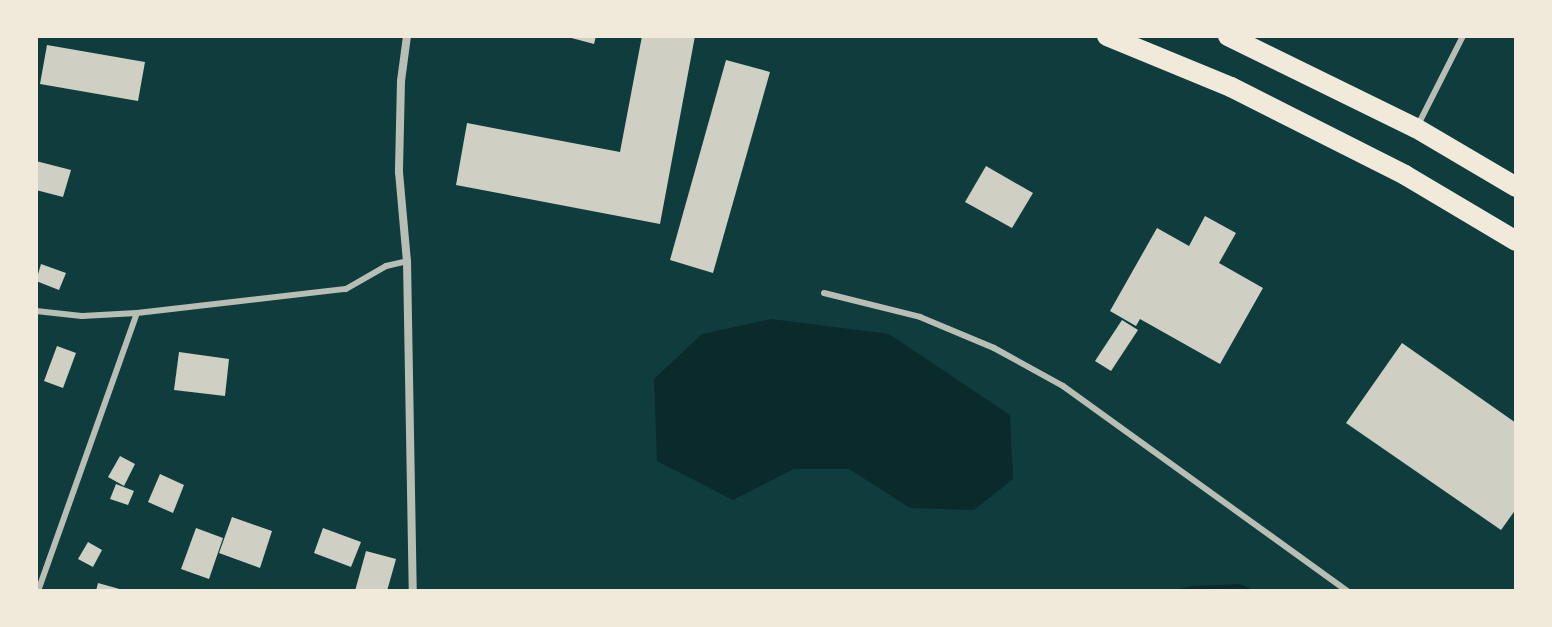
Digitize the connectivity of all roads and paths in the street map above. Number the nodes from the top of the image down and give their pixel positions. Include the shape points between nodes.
1 (407, 36) edge
2 (1107, 36) edge
3 (1228, 36) edge
4 (1463, 36) edge
5 (1416, 128) junction
6 (1516, 187) edge
7 (1516, 241) edge
8 (407, 261) junction
9 (824, 293) dead end
10 (36, 311) edge
11 (137, 313) junction
12 (40, 591) edge
13 (413, 591) edge
14 (1347, 591) edge

1 - 8 street via 399,172
2 - 7 main road via 1231,87 1405,175
3 - 5 main road
4 - 5 lane
5 - 6 main road
8 - 11 lane via 386,266 346,289
8 - 13 street
9 - 14 lane via 920,317 994,348 1063,386
10 - 11 lane via 82,316
11 - 12 lane

